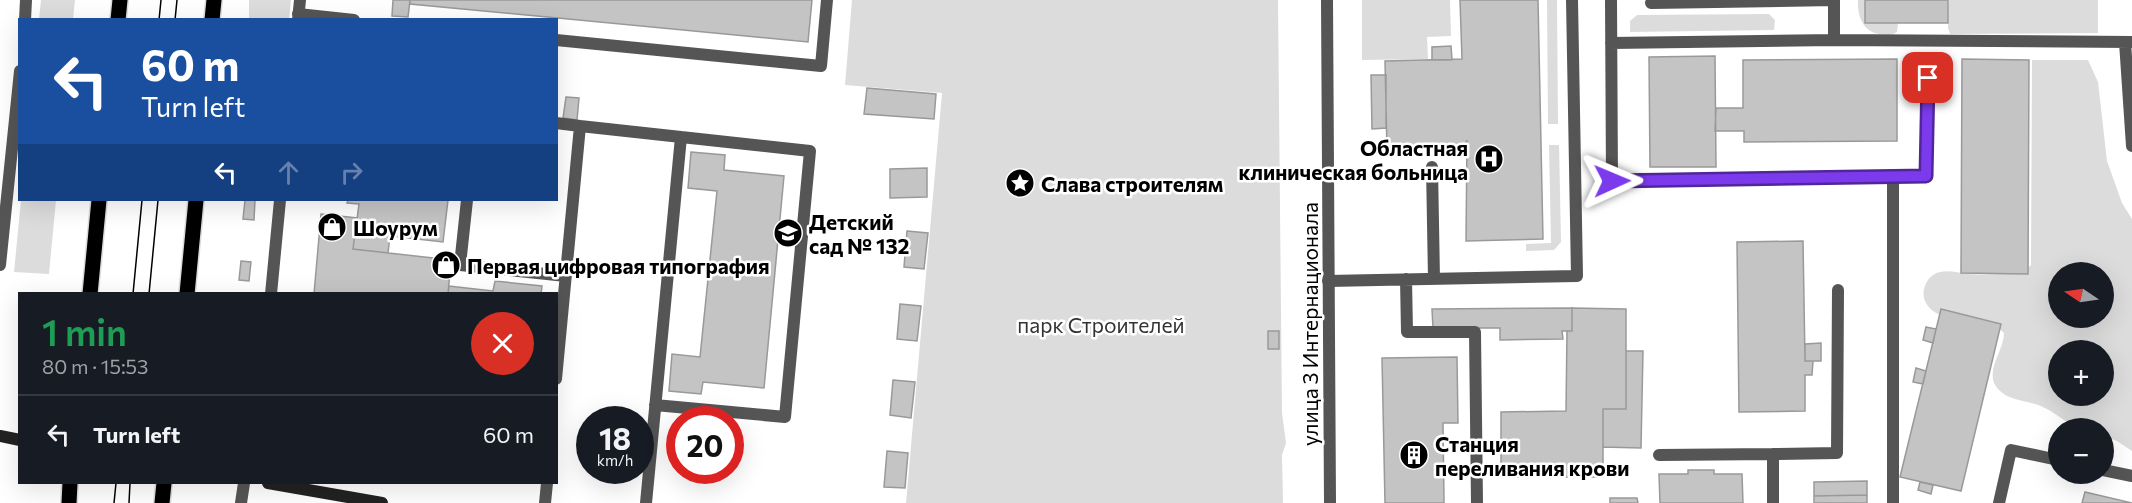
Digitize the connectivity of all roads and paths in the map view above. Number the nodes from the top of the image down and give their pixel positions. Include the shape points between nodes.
1 (26, 0) edge
2 (120, 0) edge
3 (214, 0) edge
4 (300, 0) edge
5 (827, 0) edge
6 (1327, 0) edge
7 (1572, 0) edge
8 (1611, 0) edge
9 (1833, 0) edge
10 (1650, 3) dead end
11 (298, 17) edge
12 (25, 18) edge
13 (118, 18) edge
14 (212, 18) edge
15 (317, 18) edge
16 (558, 40) edge
17 (1834, 40) junction
18 (2128, 42) edge
19 (1611, 43) junction
20 (1928, 78) dead end
21 (18, 90) edge
22 (558, 123) edge
23 (580, 126) junction
24 (0, 136) edge
25 (681, 137) junction
26 (13, 138) junction
27 (2132, 146) edge
28 (1432, 167) dead end
29 (1893, 176) junction
30 (99, 201) edge
31 (196, 201) edge
32 (280, 201) edge
33 (467, 201) edge
34 (0, 265) edge
35 (566, 276) junction
36 (1406, 279) junction
37 (1434, 279) junction
38 (1328, 281) junction
39 (1838, 290) dead end
40 (90, 292) edge
41 (187, 292) edge
42 (271, 292) edge
43 (558, 358) edge
44 (655, 405) junction
45 (0, 436) edge
46 (18, 440) edge
47 (1773, 454) junction
48 (1659, 455) dead end
49 (2048, 458) edge
50 (2114, 472) edge
51 (2132, 476) edge
52 (70, 484) edge
53 (164, 484) edge
54 (244, 484) edge
55 (274, 484) edge
56 (547, 484) edge
57 (69, 503) edge
58 (162, 503) edge
59 (241, 503) edge
60 (382, 503) edge
61 (545, 503) edge
62 (646, 503) edge
63 (1330, 503) edge
64 (1478, 503) edge
65 (1773, 503) edge
66 (1893, 503) edge
67 (1999, 503) edge

1 - 12 street
2 - 13 main road
3 - 14 main road
4 - 11 street
5 - 16 street via 821,66
6 - 38 street, улица 3 Интернационала
7 - 37 street via 1577,276
8 - 19 street
9 - 10 street
9 - 17 street
11 - 15 street
17 - 18 street
17 - 19 street
18 - 27 street
19 - 29 street via 1612,181
20 - 29 street via 1926,176
21 - 26 street
22 - 23 street
23 - 25 street
23 - 35 street
24 - 26 street
25 - 44 street
25 - 44 street via 810,151 785,417
26 - 34 street
28 - 37 street
29 - 66 street
30 - 40 main road
31 - 41 main road
32 - 42 street
33 - 35 street via 460,265
35 - 43 street
36 - 37 street
36 - 38 street
36 - 64 street via 1407,332 1475,332
38 - 63 street, улица 3 Интернационала
39 - 47 street via 1837,453
44 - 62 street
45 - 46 main road
47 - 48 street
47 - 65 street
49 - 67 street via 2011,450
50 - 51 street
52 - 57 main road
53 - 58 main road
54 - 59 street
55 - 60 main road
56 - 61 street

